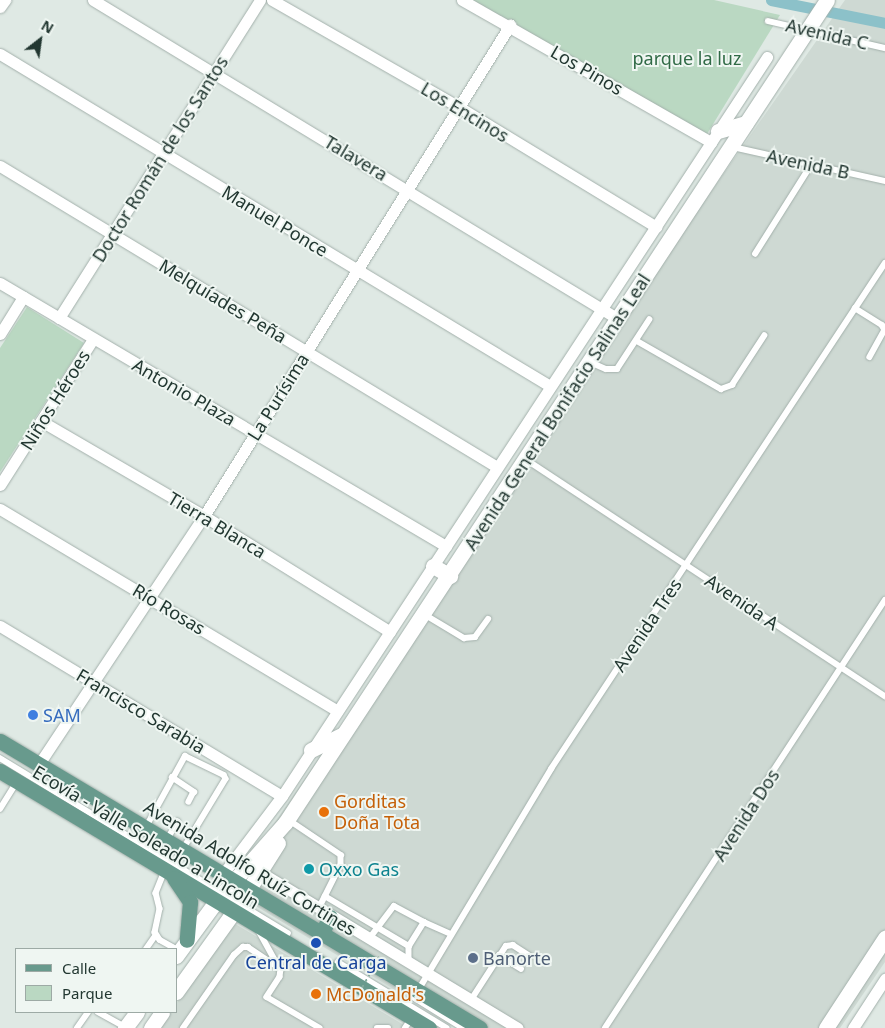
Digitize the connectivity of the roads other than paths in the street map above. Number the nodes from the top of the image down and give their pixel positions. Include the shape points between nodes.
1 (5, 0) edge
2 (93, 0) edge
3 (260, 0) edge
4 (272, 0) edge
5 (462, 0) edge
6 (827, 0) edge
7 (0, 7) edge
8 (768, 21) dead end
9 (510, 25) junction
10 (810, 28) junction
11 (885, 48) edge
12 (0, 54) edge
13 (767, 57) dead end
14 (213, 73) junction
15 (459, 107) junction
16 (746, 123) junction
17 (715, 137) junction
18 (731, 147) junction
19 (162, 154) junction
20 (811, 165) junction
21 (0, 166) edge
22 (885, 181) edge
23 (407, 189) junction
24 (656, 227) junction
25 (113, 235) junction
26 (755, 254) dead end
27 (885, 263) edge
28 (358, 270) junction
29 (0, 283) edge
30 (24, 297) junction
31 (602, 308) junction
32 (855, 308) junction
33 (59, 318) junction
34 (618, 319) junction
35 (649, 320) dead end
36 (0, 334) edge
37 (764, 336) dead end
38 (93, 339) junction
39 (637, 341) junction
40 (306, 352) junction
41 (870, 358) dead end
42 (590, 362) junction
43 (550, 386) junction
44 (42, 421) junction
45 (256, 434) junction
46 (525, 459) junction
47 (497, 467) junction
48 (0, 485) edge
49 (0, 509) edge
50 (204, 516) junction
51 (446, 546) junction
52 (687, 565) junction
53 (433, 566) junction
54 (450, 576) junction
55 (151, 598) junction
56 (885, 600) edge
57 (424, 614) junction
58 (488, 619) dead end
59 (0, 626) edge
60 (390, 632) junction
61 (841, 667) junction
62 (95, 683) junction
63 (885, 696) edge
64 (337, 711) junction
65 (343, 734) junction
66 (0, 741) edge
67 (0, 750) edge
68 (311, 750) junction
69 (0, 758) edge
70 (39, 764) junction
71 (0, 771) edge
72 (172, 778) junction
73 (17, 781) junction
74 (282, 796) junction
75 (189, 802) dead end
76 (0, 809) edge
77 (286, 821) junction
78 (177, 822) dead end
79 (145, 828) junction
80 (167, 840) junction
81 (183, 850) junction
82 (255, 869) junction
83 (169, 873) junction
84 (223, 874) junction
85 (235, 896) junction
86 (325, 896) junction
87 (325, 913) junction
88 (252, 920) junction
89 (424, 922) junction
90 (293, 923) dead end
91 (377, 927) junction
92 (322, 932) junction
93 (288, 933) dead end
94 (451, 934) junction
95 (156, 936) junction
96 (885, 938) edge
97 (369, 939) junction
98 (409, 946) junction
99 (147, 948) edge
100 (181, 949) edge
101 (343, 953) dead end
102 (499, 955) junction
103 (530, 956) dead end
104 (338, 962) dead end
105 (409, 963) junction
106 (277, 964) junction
107 (520, 969) dead end
108 (428, 974) junction
109 (885, 980) edge
110 (178, 989) edge
111 (418, 991) junction
112 (471, 1000) junction
113 (87, 1013) edge
114 (102, 1013) edge
115 (161, 1013) edge
116 (129, 1019) edge
117 (408, 1023) edge
118 (77, 1028) edge
119 (151, 1028) edge
120 (183, 1028) edge
121 (320, 1028) edge
122 (377, 1028) edge
123 (388, 1028) edge
124 (429, 1028) edge
125 (447, 1028) edge
126 (463, 1028) edge
127 (480, 1028) edge
128 (518, 1028) edge
129 (605, 1028) edge
130 (826, 1028) edge
131 (853, 1028) edge

1 - 7 street
2 - 14 street, Talavera
3 - 14 street, Doctor Román de los Santos
4 - 15 street, Los Encinos
5 - 9 street, Los Pinos
6 - 10 street, Avenida General Bonifacio Salinas Leal
8 - 10 lane, Avenida C
9 - 15 street, La Purísima
9 - 17 street, Los Pinos
10 - 11 lane, Avenida C
10 - 16 street, Avenida General Bonifacio Salinas Leal
12 - 19 street, Manuel Ponce
13 - 17 street
14 - 19 street, Doctor Román de los Santos
14 - 23 street, Talavera
15 - 23 street, La Purísima
15 - 24 street, Los Encinos
16 - 17 street
16 - 18 street, Avenida General Bonifacio Salinas Leal
17 - 24 street
18 - 20 lane, Avenida B
18 - 34 street, Avenida General Bonifacio Salinas Leal
19 - 25 street, Doctor Román de los Santos
19 - 28 street, Manuel Ponce
20 - 22 lane, Avenida B
20 - 26 lane
21 - 25 street, Melquíades Peña
23 - 28 street, La Purísima
23 - 31 street, Talavera
24 - 31 street
25 - 33 street, Doctor Román de los Santos
25 - 40 street, Melquíades Peña
27 - 32 lane, Avenida Tres
28 - 40 street, La Purísima
28 - 43 street, Manuel Ponce
29 - 30 street, Antonio Plaza
30 - 33 street, Antonio Plaza
30 - 36 street
31 - 34 street, Talavera
31 - 43 street
32 - 41 lane via 885,330
32 - 52 lane, Avenida Tres
33 - 38 street, Antonio Plaza
34 - 42 street, Avenida General Bonifacio Salinas Leal
35 - 39 lane
37 - 39 lane via 732,385 721,389
38 - 44 street, Niños Héroes
38 - 45 street, Antonio Plaza
39 - 42 lane via 617,369 606,369
40 - 45 street, La Purísima
40 - 47 street, Melquíades Peña
42 - 46 street, Avenida General Bonifacio Salinas Leal
43 - 47 street
44 - 48 street, Niños Héroes
44 - 50 street, Tierra Blanca
45 - 50 street, La Purísima
45 - 51 street, Antonio Plaza
46 - 52 lane, Avenida A
46 - 54 street, Avenida General Bonifacio Salinas Leal
47 - 51 street
49 - 55 street, Río Rosas
50 - 55 street, La Purísima
50 - 60 street, Tierra Blanca
51 - 53 street
52 - 61 lane, Avenida A
52 - 94 lane, Avenida Tres via 552,769
53 - 54 street
53 - 60 street
54 - 57 street, Avenida General Bonifacio Salinas Leal
55 - 62 street, La Purísima
55 - 64 street, Río Rosas
56 - 61 lane, Avenida Dos
57 - 58 lane via 464,638 475,637
57 - 65 street, Avenida General Bonifacio Salinas Leal
59 - 62 street, Francisco Sarabia
60 - 64 street
61 - 63 lane, Avenida A
61 - 129 lane, Avenida Dos
62 - 70 street, La Purísima
62 - 74 street, Francisco Sarabia
64 - 68 street
65 - 68 street
65 - 77 street, Avenida General Bonifacio Salinas Leal
66 - 70 main road, Avenida Adolfo Ruíz Cortines
67 - 85 lane, Ecovía - Valle Soleado a Lincoln
68 - 74 street
69 - 85 lane
70 - 79 main road, Avenida Adolfo Ruíz Cortines
71 - 73 main road, Avenida Adolfo Ruíz Cortines
72 - 75 lane via 194,792
72 - 79 lane
72 - 81 lane via 188,755 226,777
73 - 76 lane
73 - 83 main road, Avenida Adolfo Ruíz Cortines
74 - 84 street
77 - 82 street, Avenida General Bonifacio Salinas Leal via 279,827
77 - 86 lane via 342,855 341,865
78 - 80 lane
79 - 80 main road, Avenida Adolfo Ruíz Cortines
80 - 81 main road, Avenida Adolfo Ruíz Cortines
81 - 84 main road, Avenida Adolfo Ruíz Cortines
82 - 85 street, Avenida General Bonifacio Salinas Leal
82 - 87 street
83 - 85 main road, Avenida Adolfo Ruíz Cortines
83 - 95 lane via 156,893 160,909
83 - 100 main road via 190,902
84 - 85 main road, Avenida Adolfo Ruíz Cortines
85 - 88 main road, Avenida Adolfo Ruíz Cortines
85 - 90 lane, Ecovía - Valle Soleado a Lincoln
85 - 92 main road, Avenida Adolfo Ruíz Cortines
85 - 93 lane
85 - 100 street, Avenida General Bonifacio Salinas Leal
85 - 110 street, Avenida General Bonifacio Salinas Leal
86 - 87 lane
86 - 91 lane
87 - 92 main road
87 - 97 street
88 - 106 lane via 272,950
88 - 117 main road, Avenida Adolfo Ruíz Cortines
89 - 91 lane via 394,906
89 - 94 lane
89 - 98 lane
91 - 97 lane
91 - 98 lane
92 - 111 main road, Avenida Adolfo Ruíz Cortines
94 - 108 lane, Avenida Tres
95 - 99 lane
95 - 100 lane
96 - 130 street
97 - 105 street
98 - 105 lane
101 - 126 lane
102 - 103 lane via 509,944
102 - 107 lane
102 - 112 lane
104 - 125 lane
105 - 108 street
106 - 120 lane via 248,947 239,949
106 - 121 lane via 282,972 267,997
108 - 111 lane, Avenida Tres
108 - 112 street
109 - 131 street
111 - 127 main road, Avenida Adolfo Ruíz Cortines
112 - 128 street
113 - 118 lane
114 - 116 lane
115 - 119 street
117 - 124 main road, Avenida Adolfo Ruíz Cortines
122 - 123 lane

